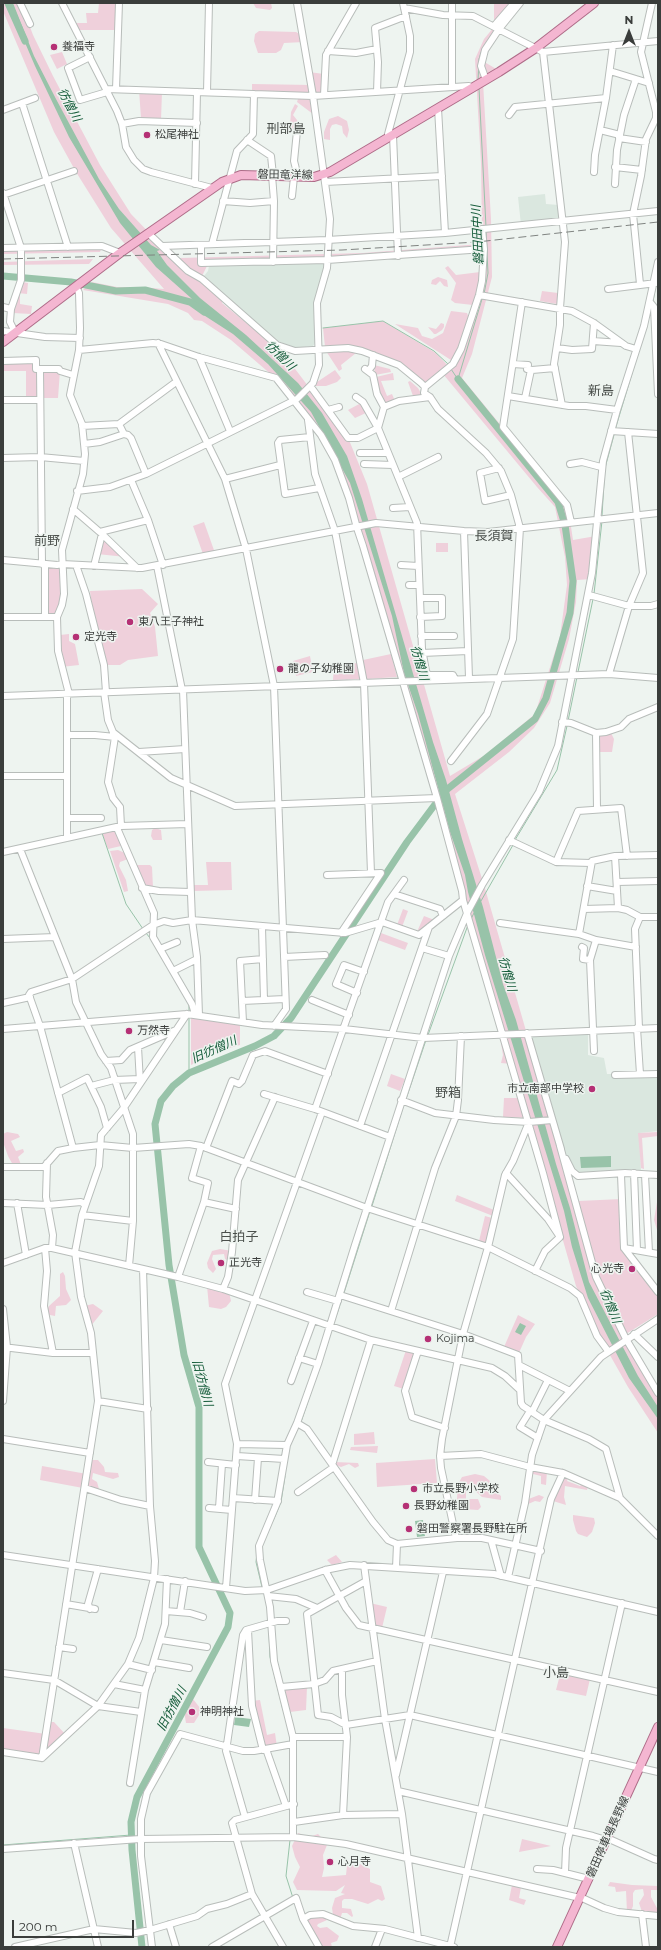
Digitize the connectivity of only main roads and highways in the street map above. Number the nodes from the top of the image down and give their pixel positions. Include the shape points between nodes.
1 (594, 3) edge
2 (3, 342) edge
3 (657, 1730) edge
4 (557, 1947) edge

1 - 2 main road, 磐田竜洋線 via 540,50 438,108 324,178 242,175 212,188 120,253
3 - 4 main road, 磐田停車場長野線

